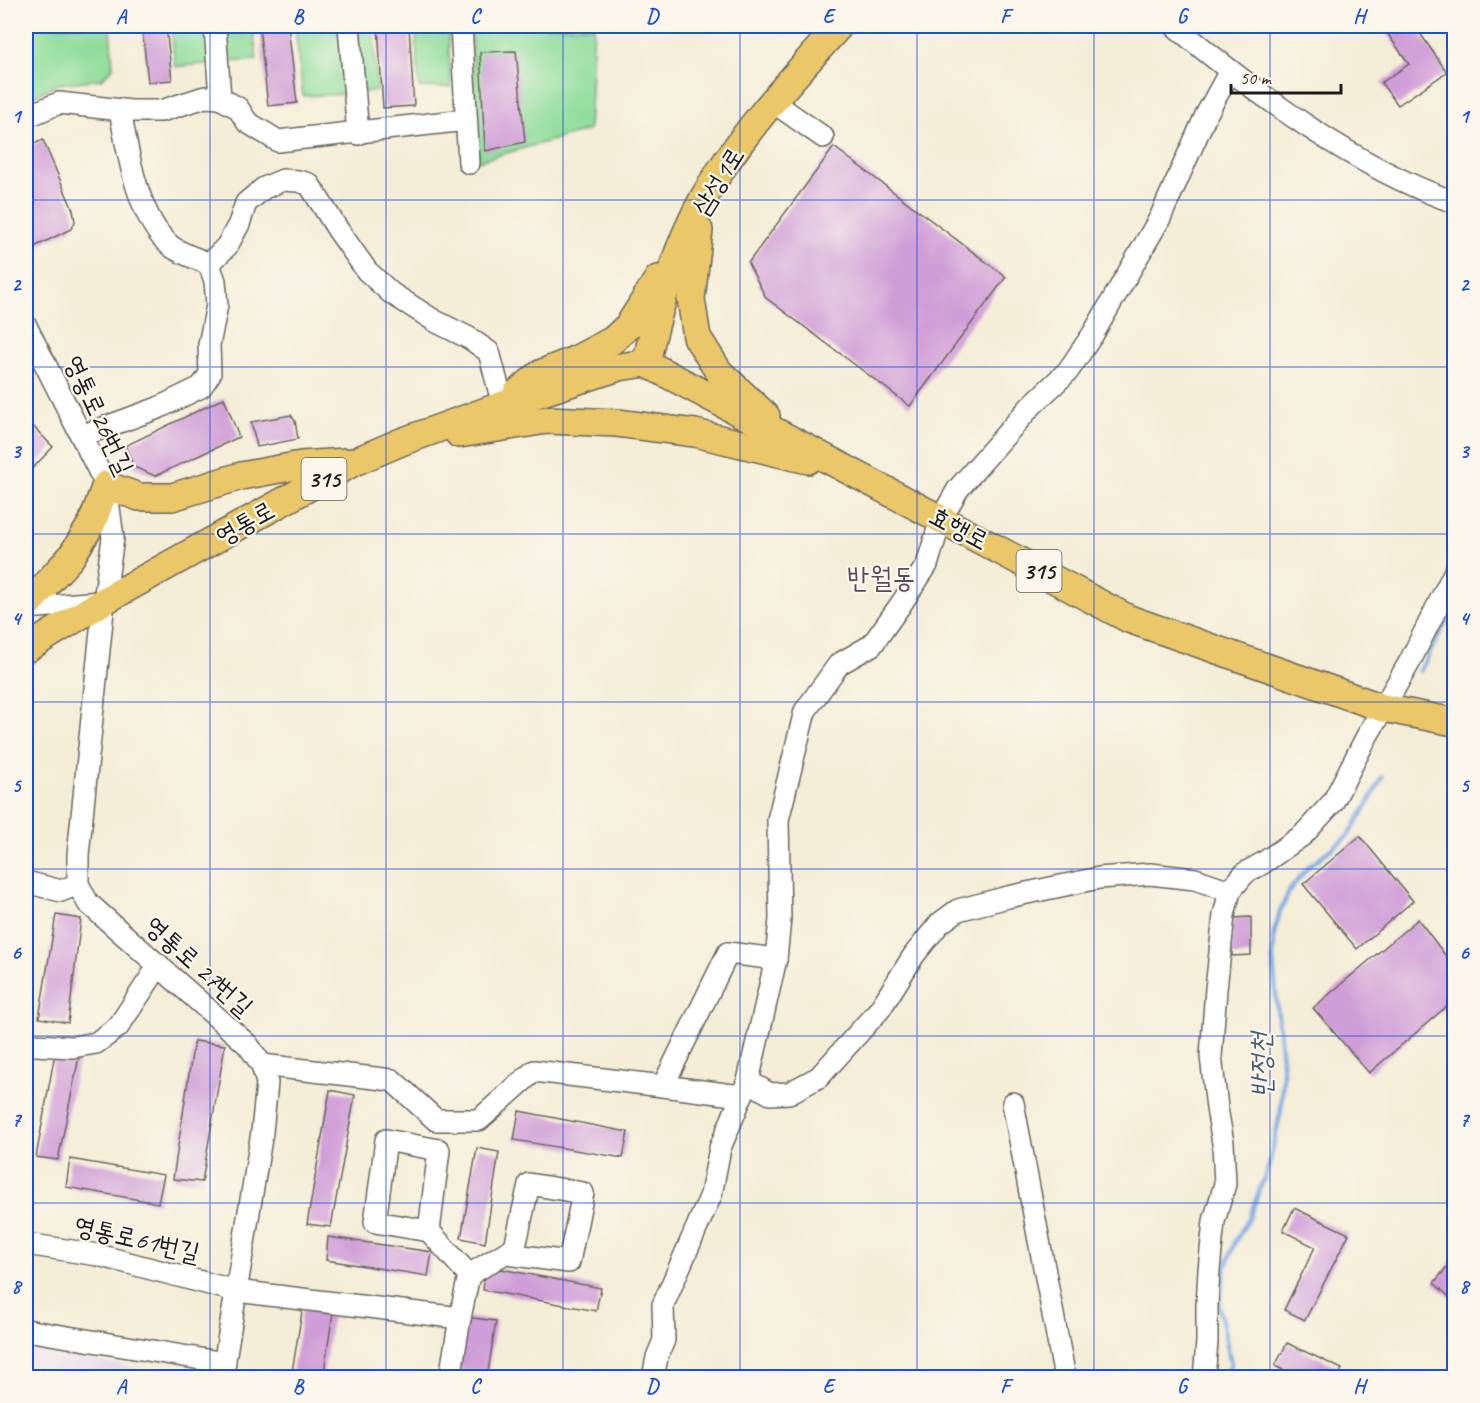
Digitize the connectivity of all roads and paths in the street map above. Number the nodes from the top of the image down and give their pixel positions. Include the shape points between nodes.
1 (215, 26) edge
2 (349, 26) edge
3 (461, 26) edge
4 (839, 26) edge
5 (1175, 26) edge
6 (1230, 71) junction
7 (220, 98) junction
8 (773, 102) junction
9 (120, 110) junction
10 (26, 117) edge
11 (465, 120) junction
12 (358, 134) junction
13 (823, 137) dead end
14 (469, 163) dead end
15 (703, 199) junction
16 (1455, 202) edge
17 (676, 258) junction
18 (209, 264) junction
19 (26, 326) edge
20 (646, 363) junction
21 (503, 405) junction
22 (81, 436) junction
23 (790, 439) junction
24 (401, 442) junction
25 (354, 462) junction
26 (848, 469) junction
27 (106, 485) junction
28 (941, 519) junction
29 (1455, 573) edge
30 (104, 601) junction
31 (26, 607) edge
32 (26, 649) edge
33 (1383, 708) junction
34 (1455, 722) edge
35 (26, 882) edge
36 (69, 888) junction
37 (1230, 891) junction
38 (776, 959) junction
39 (159, 965) junction
40 (26, 1043) edge
41 (262, 1065) junction
42 (663, 1086) junction
43 (745, 1089) junction
44 (1013, 1103) dead end
45 (429, 1231) junction
46 (26, 1244) edge
47 (515, 1247) dead end
48 (469, 1275) junction
49 (236, 1291) junction
50 (460, 1318) junction
51 (26, 1330) edge
52 (224, 1370) edge
53 (450, 1377) edge
54 (653, 1377) edge
55 (1065, 1377) edge
56 (1204, 1377) edge

1 - 7 street
2 - 12 street
3 - 11 street
4 - 8 main road, 삼성1로
5 - 6 street
6 - 16 street via 1331,141
6 - 28 street via 1160,218 1093,334 1068,371 1031,406 958,489
7 - 9 street via 205,97 161,111
7 - 12 street via 238,108 247,122 278,141
8 - 13 street
8 - 15 main road, 삼성1로
9 - 10 street via 59,103
9 - 18 street via 129,162 156,231 172,247
11 - 12 street
11 - 14 street
15 - 17 main road, 삼성1로
15 - 23 main road via 691,299 697,337 719,372
17 - 20 main road, 삼성1로
17 - 21 main road via 629,325 613,340 540,375
18 - 21 street via 227,246 246,203 264,188 283,180 309,184 367,271 391,293 489,352
18 - 22 street via 217,305 209,345 210,374 201,387 158,408
19 - 22 street, 영통로26번길
20 - 21 main road, 영통로 / 315 via 619,367
20 - 23 main road, 효행로 / 315
21 - 24 main road, 영통로 / 315
22 - 27 street, 영통로26번길
23 - 26 main road, 효행로 / 315
24 - 25 main road, 영통로 / 315
24 - 26 main road, 315 via 547,420 617,423 695,433
25 - 27 main road via 302,465 241,476 172,496 138,498
25 - 30 main road, 영통로 / 315
26 - 28 main road, 효행로 / 315
27 - 30 street, 영통로26번길 via 113,538
27 - 31 main road via 92,523 71,557
28 - 33 main road, 효행로 / 315 via 1129,619
28 - 38 street via 927,565 872,645 839,664 805,711 778,820 780,919
29 - 33 street
30 - 31 street
30 - 32 main road, 영통로 / 315
30 - 36 street, 영통로 27번길 via 78,855
33 - 34 main road, 효행로 / 315
33 - 37 street via 1337,794 1319,819 1293,843 1245,873
35 - 36 street
36 - 39 street, 영통로 27번길
37 - 43 street via 1195,879 1150,874 1099,878 958,910 939,924 880,1008 819,1077 789,1093
37 - 56 street via 1224,915 1211,1056 1225,1184 1214,1221
38 - 42 street via 728,953
38 - 43 street
39 - 40 street via 118,1027 96,1043 74,1047
39 - 41 street, 영통로 27번길 via 248,1045
41 - 42 street via 392,1080 436,1120 479,1120 534,1071
41 - 49 street, 영통로 27번길 via 267,1083 262,1132
42 - 43 street
43 - 54 street via 720,1148 711,1195 663,1305 664,1340
44 - 55 street
45 - 45 street via 375,1222 386,1140 439,1150
45 - 48 street
46 - 49 street, 영통로61번길 via 98,1255
47 - 48 street
48 - 50 street
49 - 50 street, 영통로61번길
49 - 52 street, 영통로 27번길
50 - 53 street
51 - 52 street

